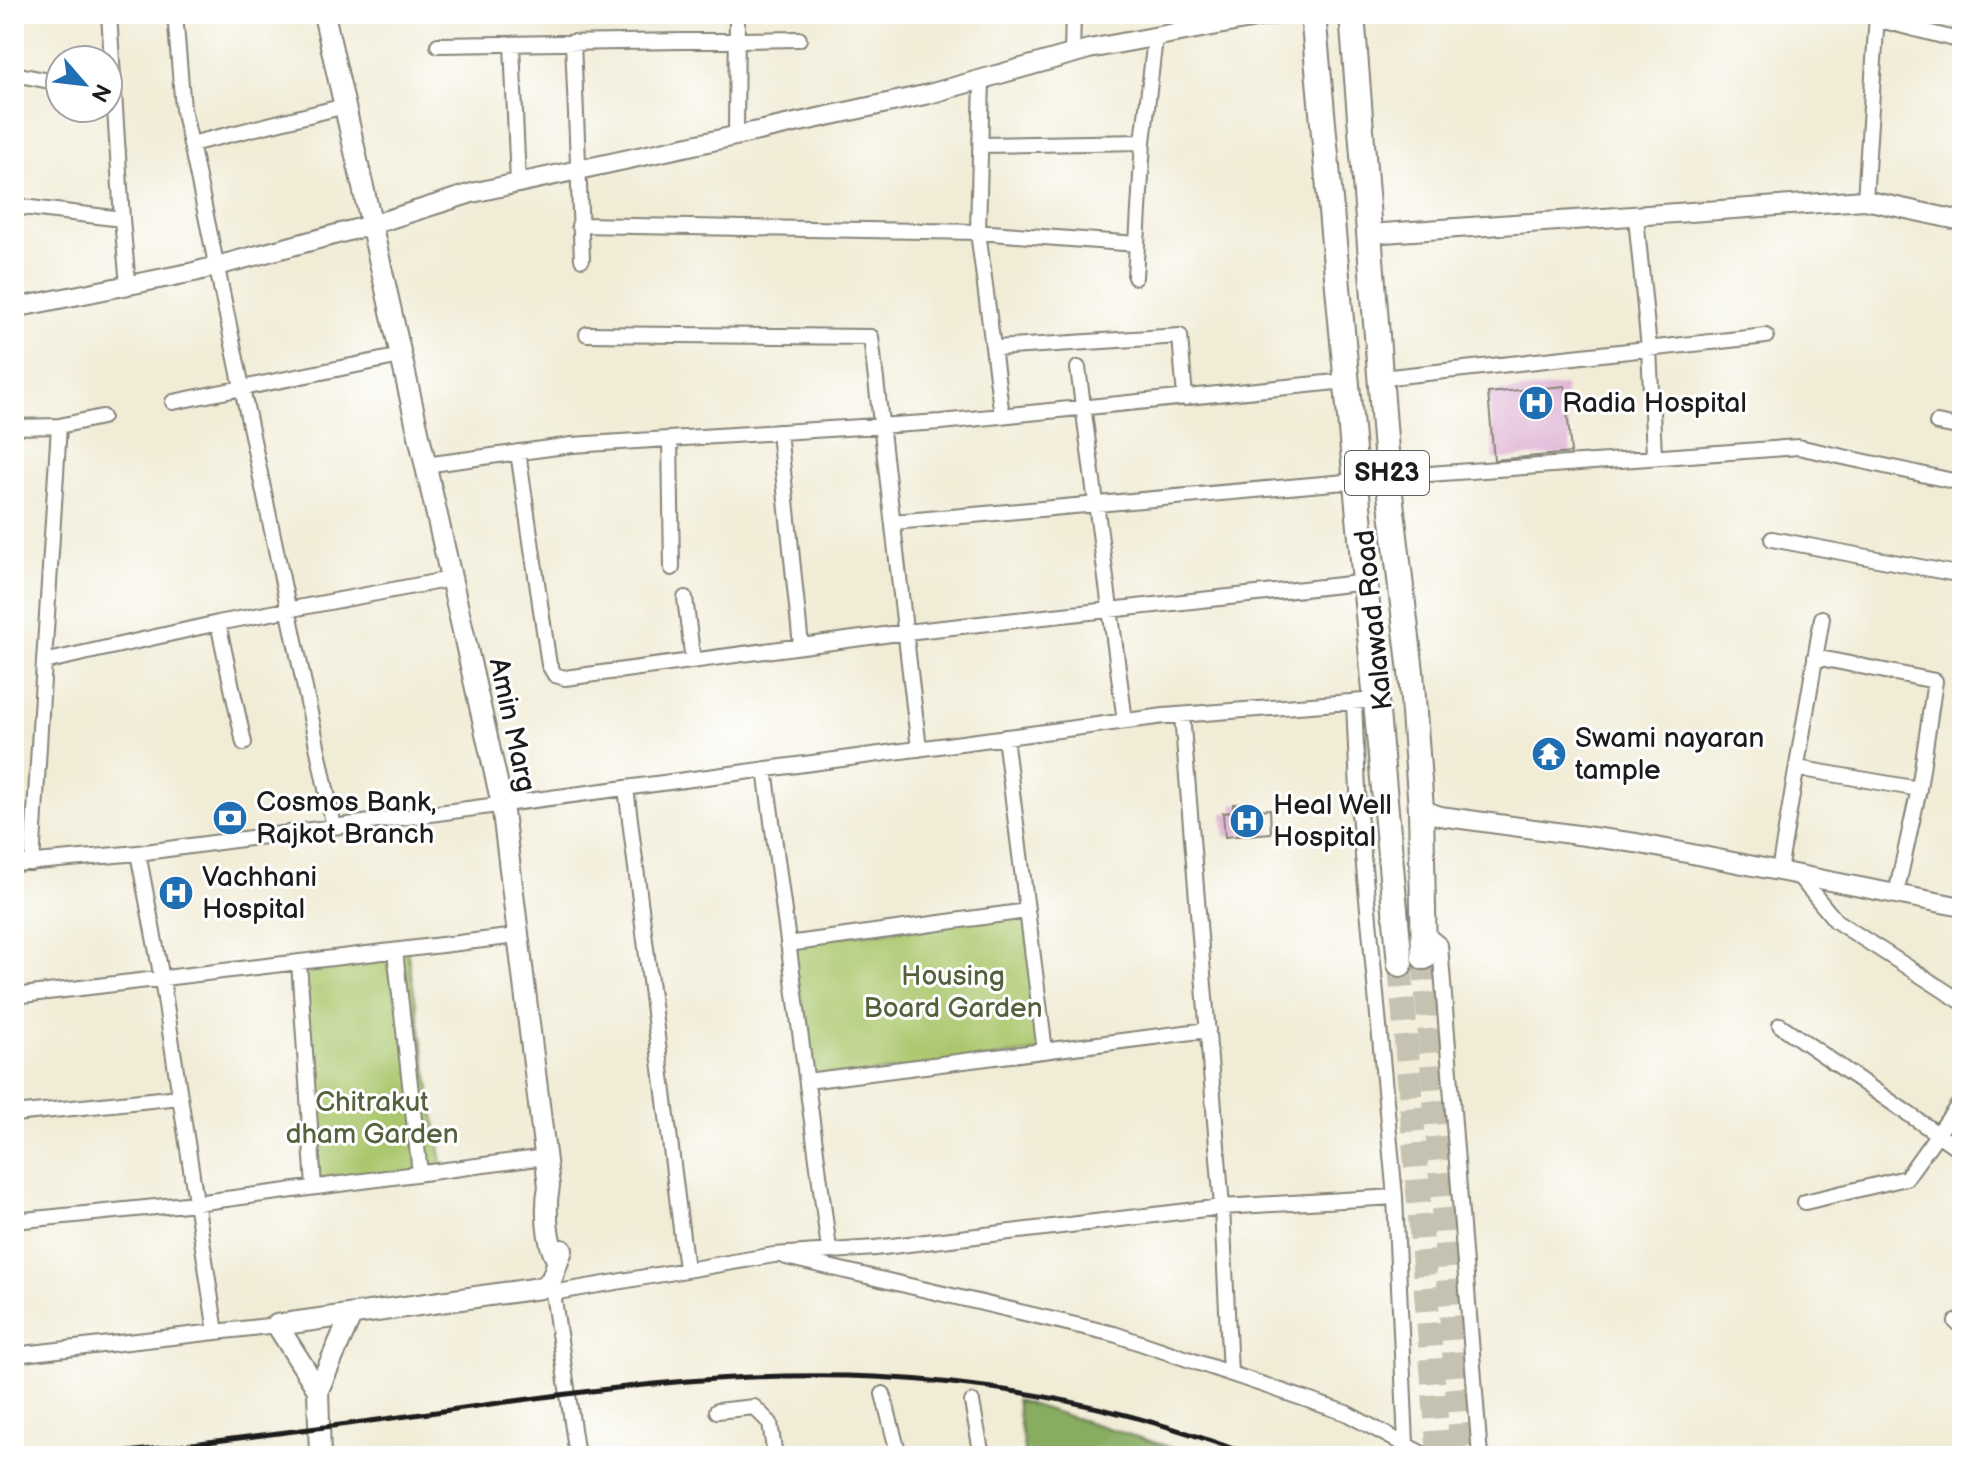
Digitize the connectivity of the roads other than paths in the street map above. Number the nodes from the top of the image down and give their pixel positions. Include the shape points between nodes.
1 (109, 14) edge
2 (175, 14) edge
3 (324, 14) edge
4 (737, 14) edge
5 (1073, 14) edge
6 (1277, 14) edge
7 (1313, 14) edge
8 (1352, 14) edge
9 (1877, 16) edge
10 (1184, 24) edge
11 (737, 37) junction
12 (1155, 38) junction
13 (799, 39) dead end
14 (1962, 41) edge
15 (573, 42) junction
16 (110, 44) edge
17 (512, 44) junction
18 (438, 45) dead end
19 (1072, 54) junction
20 (14, 74) edge
21 (982, 79) junction
22 (44, 80) edge
23 (345, 106) junction
24 (115, 124) edge
25 (736, 136) junction
26 (1143, 142) junction
27 (191, 144) junction
28 (981, 145) junction
29 (578, 170) junction
30 (518, 183) junction
31 (1865, 200) junction
32 (14, 206) edge
33 (1636, 218) junction
34 (122, 219) junction
35 (1962, 221) edge
36 (371, 225) junction
37 (579, 225) junction
38 (978, 232) junction
39 (1369, 234) junction
40 (1137, 244) junction
41 (582, 259) dead end
42 (215, 266) junction
43 (1135, 277) dead end
44 (128, 285) junction
45 (14, 308) edge
46 (587, 334) dead end
47 (1766, 336) dead end
48 (996, 348) junction
49 (1649, 348) junction
50 (401, 356) junction
51 (1078, 368) dead end
52 (1381, 378) junction
53 (1346, 381) junction
54 (240, 388) junction
55 (1185, 398) junction
56 (173, 402) dead end
57 (1082, 408) junction
58 (1002, 416) junction
59 (102, 417) dead end
60 (1937, 423) dead end
61 (882, 425) junction
62 (59, 426) junction
63 (14, 427) edge
64 (1962, 428) edge
65 (779, 432) junction
66 (670, 439) junction
67 (518, 452) junction
68 (1654, 455) junction
69 (425, 465) junction
70 (1388, 477) junction
71 (1356, 481) junction
72 (1962, 483) edge
73 (1095, 503) junction
74 (894, 522) junction
75 (1772, 539) dead end
76 (672, 568) dead end
77 (1962, 575) edge
78 (451, 579) junction
79 (1368, 582) junction
80 (685, 598) dead end
81 (288, 610) junction
82 (1112, 610) junction
83 (1822, 618) dead end
84 (218, 623) junction
85 (906, 632) junction
86 (801, 646) junction
87 (1815, 657) junction
88 (693, 661) junction
89 (44, 662) junction
90 (1366, 701) junction
91 (1182, 715) junction
92 (1125, 721) junction
93 (1005, 737) junction
94 (244, 743) dead end
95 (919, 749) junction
96 (1797, 768) junction
97 (765, 769) junction
98 (626, 788) junction
99 (1919, 789) junction
100 (502, 804) junction
101 (1421, 809) junction
102 (334, 827) junction
103 (138, 853) junction
104 (32, 863) junction
105 (14, 864) edge
106 (1788, 873) junction
107 (1896, 894) junction
108 (1962, 907) edge
109 (1027, 911) junction
110 (1424, 932) junction
111 (517, 936) junction
112 (788, 944) junction
113 (395, 951) junction
114 (1424, 957) tunnel mouth
115 (299, 962) junction
116 (1400, 964) tunnel mouth
117 (162, 979) junction
118 (14, 996) edge
119 (1962, 1002) edge
120 (1780, 1025) dead end
121 (1208, 1030) junction
122 (1045, 1051) junction
123 (807, 1081) junction
124 (180, 1097) junction
125 (1962, 1100) edge
126 (14, 1114) edge
127 (1937, 1135) junction
128 (1962, 1151) edge
129 (545, 1157) junction
130 (420, 1173) junction
131 (314, 1187) junction
132 (1395, 1197) junction
133 (1805, 1202) dead end
134 (196, 1203) junction
135 (1222, 1207) junction
136 (14, 1221) edge
137 (829, 1249) junction
138 (774, 1255) junction
139 (686, 1269) junction
140 (552, 1287) junction
141 (351, 1316) junction
142 (277, 1325) junction
143 (216, 1332) junction
144 (14, 1355) edge
145 (1230, 1373) junction
146 (318, 1390) junction
147 (883, 1394) dead end
148 (972, 1402) dead end
149 (717, 1411) dead end
150 (1406, 1444) junction
151 (320, 1456) edge
152 (577, 1456) edge
153 (775, 1456) edge
154 (899, 1456) edge
155 (982, 1456) edge
156 (1426, 1456) edge
157 (1480, 1456) edge

1 - 16 street
2 - 27 street
3 - 23 main road, Amin Marg
4 - 11 street
5 - 19 street
6 - 10 street
7 - 53 main road, Kalawad Road / SH23
8 - 39 main road, Kalawad Road / SH23
9 - 14 street
9 - 31 street
10 - 12 street
11 - 13 street
11 - 15 street
11 - 25 street
12 - 19 street
12 - 26 street
15 - 17 street
15 - 29 street
17 - 18 street
17 - 30 street
19 - 21 street
20 - 22 street
21 - 25 street
21 - 28 street
23 - 27 street
23 - 36 main road, Amin Marg
24 - 34 street
25 - 29 street
26 - 28 street
26 - 40 street
27 - 42 street
28 - 38 street
29 - 30 street
29 - 37 street
30 - 36 street
31 - 33 street
31 - 35 street
32 - 34 street
33 - 39 street
33 - 49 street
34 - 44 street
36 - 42 street
36 - 50 main road, Amin Marg
37 - 38 street
37 - 41 street
38 - 40 street
38 - 48 street
39 - 52 main road, Kalawad Road / SH23
40 - 43 street
42 - 44 street
42 - 54 street
44 - 45 street
46 - 61 street via 871,337
47 - 49 street
48 - 55 street via 1180,336
48 - 58 street
49 - 52 street
49 - 68 street
50 - 54 street
50 - 69 main road, Amin Marg
51 - 57 street
52 - 70 main road, Kalawad Road / SH23
53 - 55 street
53 - 71 main road, Kalawad Road / SH23
54 - 56 street
54 - 81 street
55 - 57 street
57 - 58 street
57 - 73 street
58 - 61 street
59 - 62 street
60 - 64 street
61 - 65 street
61 - 74 street
62 - 63 street
62 - 89 street
65 - 66 street
65 - 86 street
66 - 67 street
66 - 76 street
67 - 69 street
67 - 88 street via 549,665 555,675
68 - 70 street
68 - 72 street via 1798,447
69 - 78 main road, Amin Marg
70 - 101 main road, Kalawad Road / SH23
71 - 73 street
71 - 79 main road, Kalawad Road / SH23
73 - 74 street
73 - 82 street
74 - 85 street
75 - 77 street
78 - 81 street
78 - 100 main road, Amin Marg
79 - 82 street
79 - 90 main road, Kalawad Road / SH23
80 - 88 street
81 - 84 street
81 - 102 street
82 - 85 street
82 - 92 street
83 - 87 street
84 - 89 street
84 - 94 street
85 - 86 street
85 - 95 street
86 - 88 street
87 - 96 street
87 - 99 street via 1935,681
89 - 104 street
90 - 91 street
90 - 116 main road, SH23
90 - 132 street via 1359,813
91 - 92 street
91 - 121 street
92 - 93 street
93 - 95 street
93 - 109 street
95 - 97 street
96 - 99 street
96 - 106 street
97 - 98 street
97 - 112 street
98 - 100 street
98 - 139 street
99 - 107 street
100 - 102 street
100 - 111 main road, Amin Marg
101 - 106 street
101 - 110 main road, Kalawad Road / SH23
102 - 103 street
103 - 104 street
103 - 117 street
104 - 105 street
106 - 107 street
106 - 119 street via 1836,921
107 - 108 street
109 - 112 street
109 - 122 street
110 - 114 main road, SH23
110 - 157 street via 1440,945
111 - 113 street
111 - 129 main road, Amin Marg
112 - 123 street
113 - 115 street
113 - 130 street
115 - 117 street
115 - 131 street
117 - 118 street
117 - 124 street
120 - 127 street
121 - 122 street
121 - 135 street
122 - 123 street
123 - 137 street
124 - 126 street
124 - 134 street
125 - 127 street
127 - 128 street
127 - 133 street via 1906,1178
129 - 130 street
129 - 140 main road, Amin Marg via 549,1186 557,1193 562,1249
130 - 131 street
131 - 134 street
132 - 135 street
132 - 150 street
134 - 136 street
134 - 143 street
135 - 137 street
135 - 145 street
137 - 138 street
138 - 139 street
138 - 145 street via 1114,1334
139 - 140 street
140 - 141 main road
140 - 152 street
141 - 142 main road
141 - 146 main road
142 - 143 street
142 - 146 main road
143 - 144 street
145 - 150 street via 1346,1413
146 - 151 main road
147 - 154 street
148 - 155 street
149 - 153 street via 754,1407 770,1423
150 - 156 street

